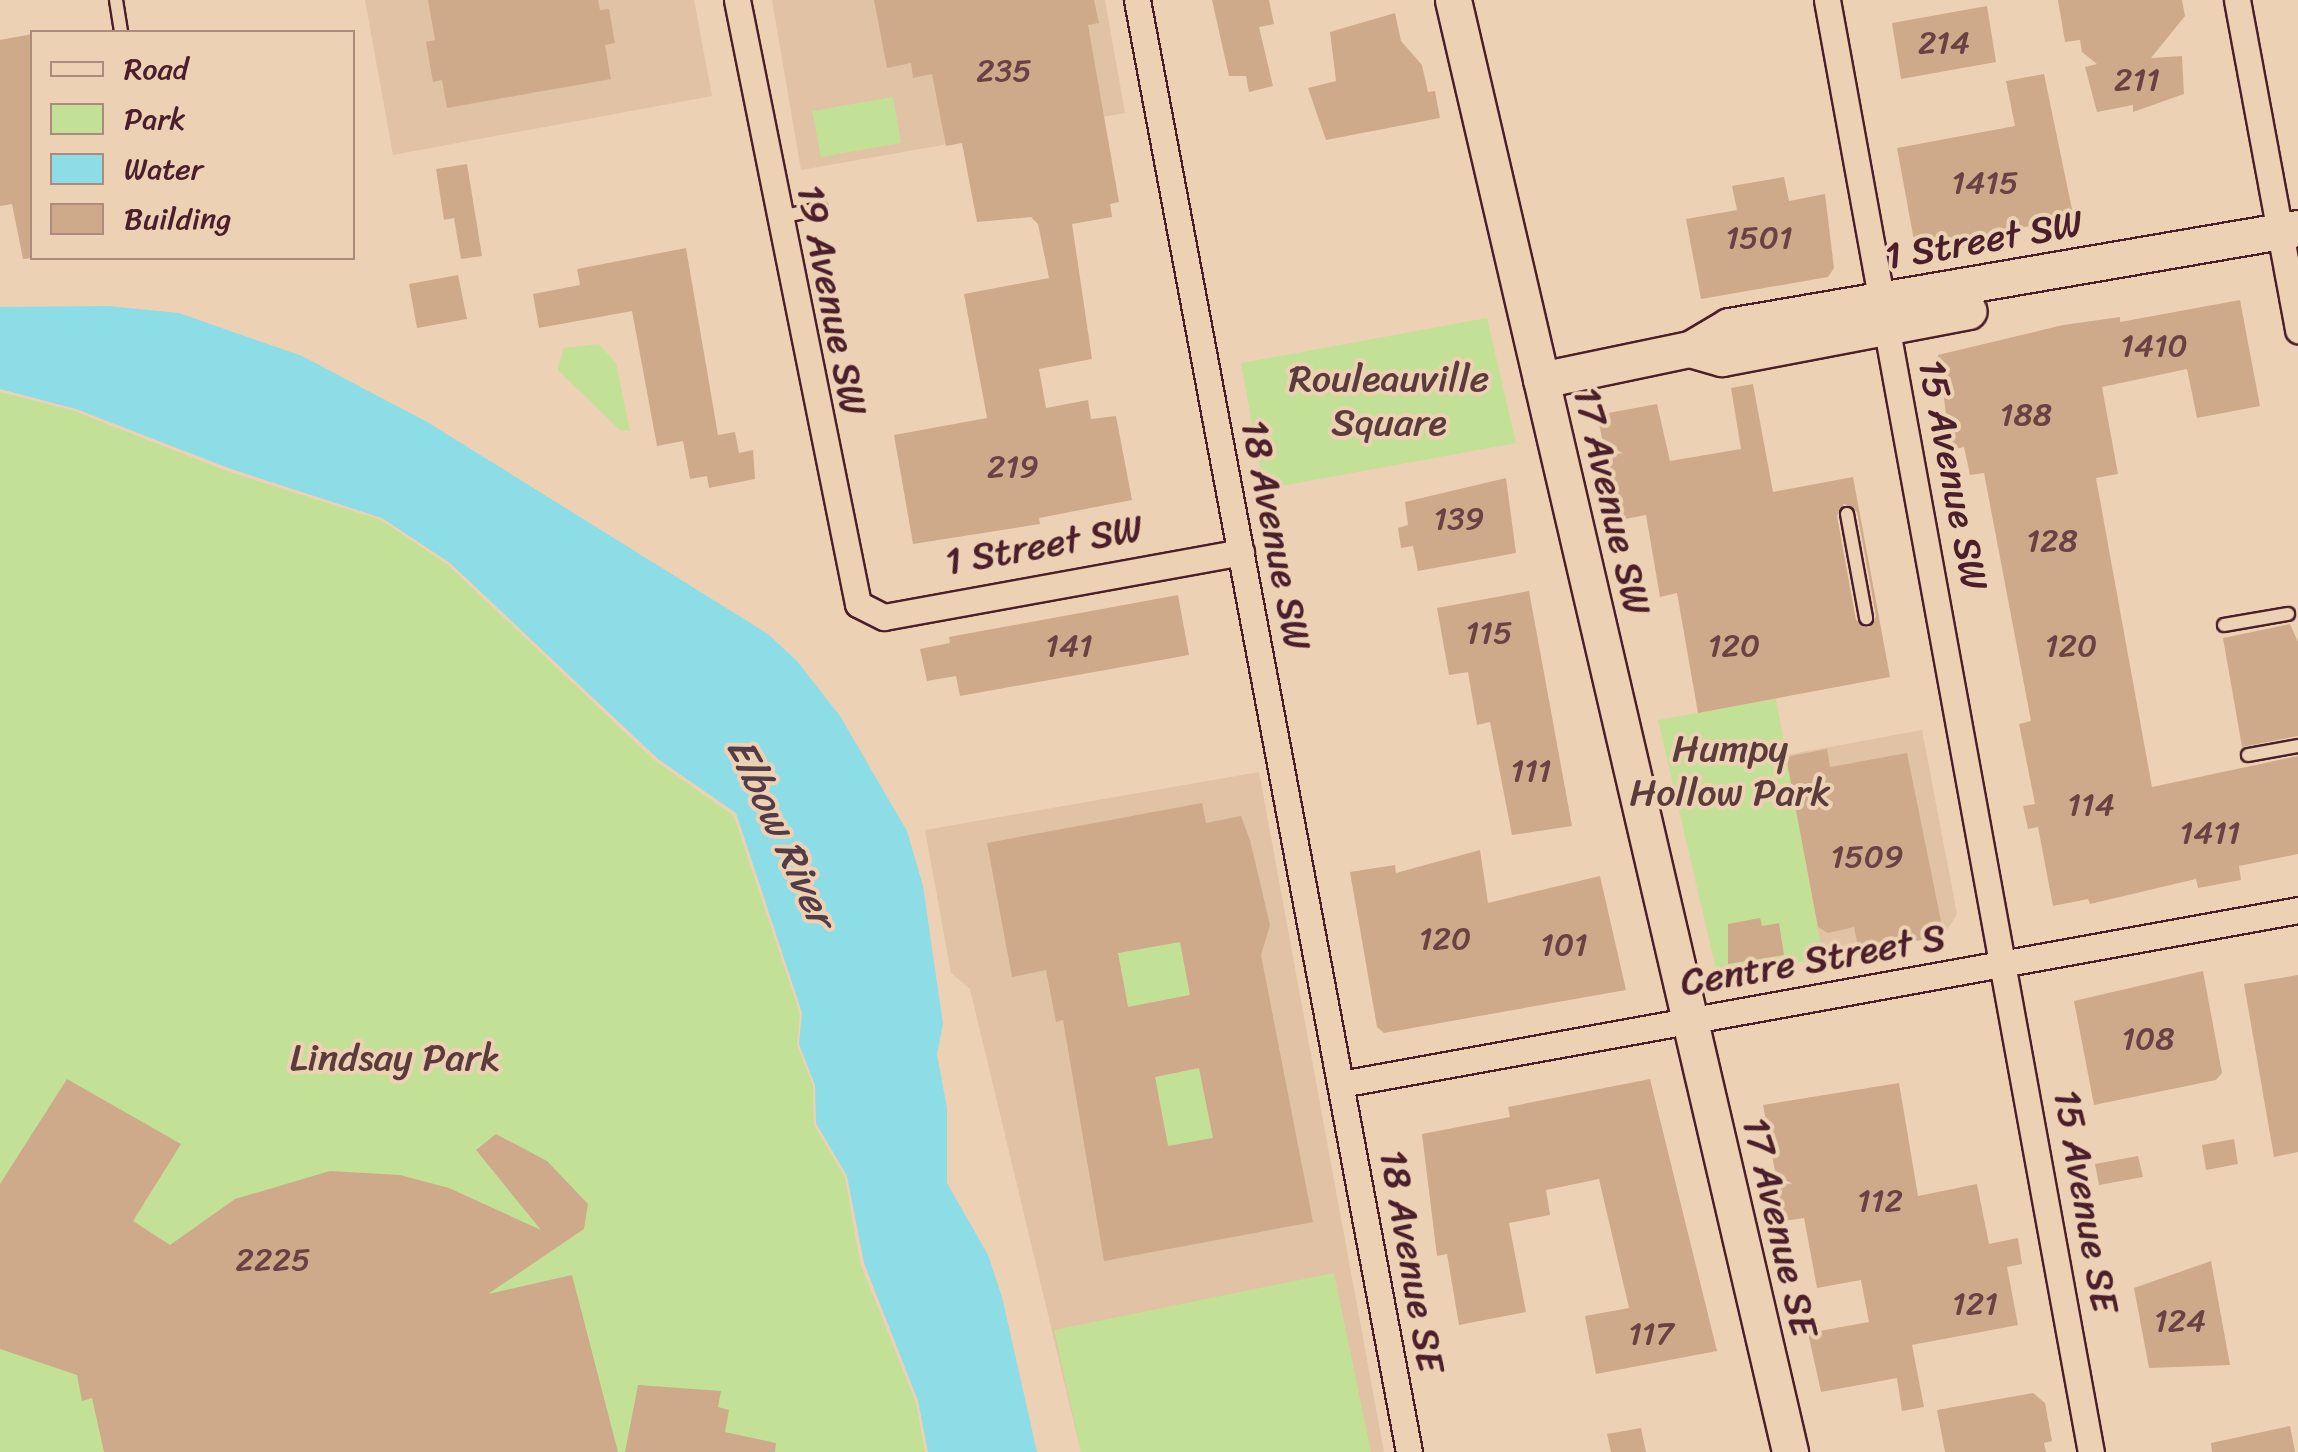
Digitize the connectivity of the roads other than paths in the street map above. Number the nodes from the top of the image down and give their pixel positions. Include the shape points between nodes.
1 (116, 0) edge
2 (738, 0) edge
3 (1137, 0) edge
4 (1452, 0) edge
5 (1827, 0) edge
6 (2237, 0) edge
7 (121, 30) edge
8 (821, 209) dead end
9 (778, 217) junction
10 (2290, 240) edge
11 (1885, 314) junction
12 (2298, 330) edge
13 (1541, 380) junction
14 (1847, 514) dead end
15 (1241, 552) junction
16 (863, 609) joint
17 (2288, 614) dead end
18 (1866, 618) dead end
19 (2224, 625) dead end
20 (2298, 746) edge
21 (2248, 755) dead end
22 (2298, 910) edge
23 (2006, 964) junction
24 (1688, 1021) junction
25 (1342, 1084) junction
26 (1409, 1452) edge
27 (1790, 1452) edge
28 (2091, 1452) edge

1 - 7 lane
2 - 9 street, 19 Avenue SW
3 - 15 street, 18 Avenue SW
4 - 13 main road, 17 Avenue SW
5 - 11 street, 15 Avenue SW
6 - 10 street
8 - 9 lane
9 - 16 street, 19 Avenue SW via 850,590
10 - 11 main road, 1 Street SW
10 - 12 street
11 - 13 main road, 1 Street SW via 1729,326 1690,350
11 - 23 street, 15 Avenue SW
13 - 24 main road, 17 Avenue SW
14 - 18 lane
15 - 16 street, 1 Street SW via 884,617
15 - 25 street, 18 Avenue SW
17 - 19 lane
20 - 21 lane
22 - 23 street, Centre Street S
23 - 24 street, Centre Street S
23 - 28 street, 15 Avenue SE
24 - 25 street, Centre Street S
24 - 27 main road, 17 Avenue SE
25 - 26 street, 18 Avenue SE

